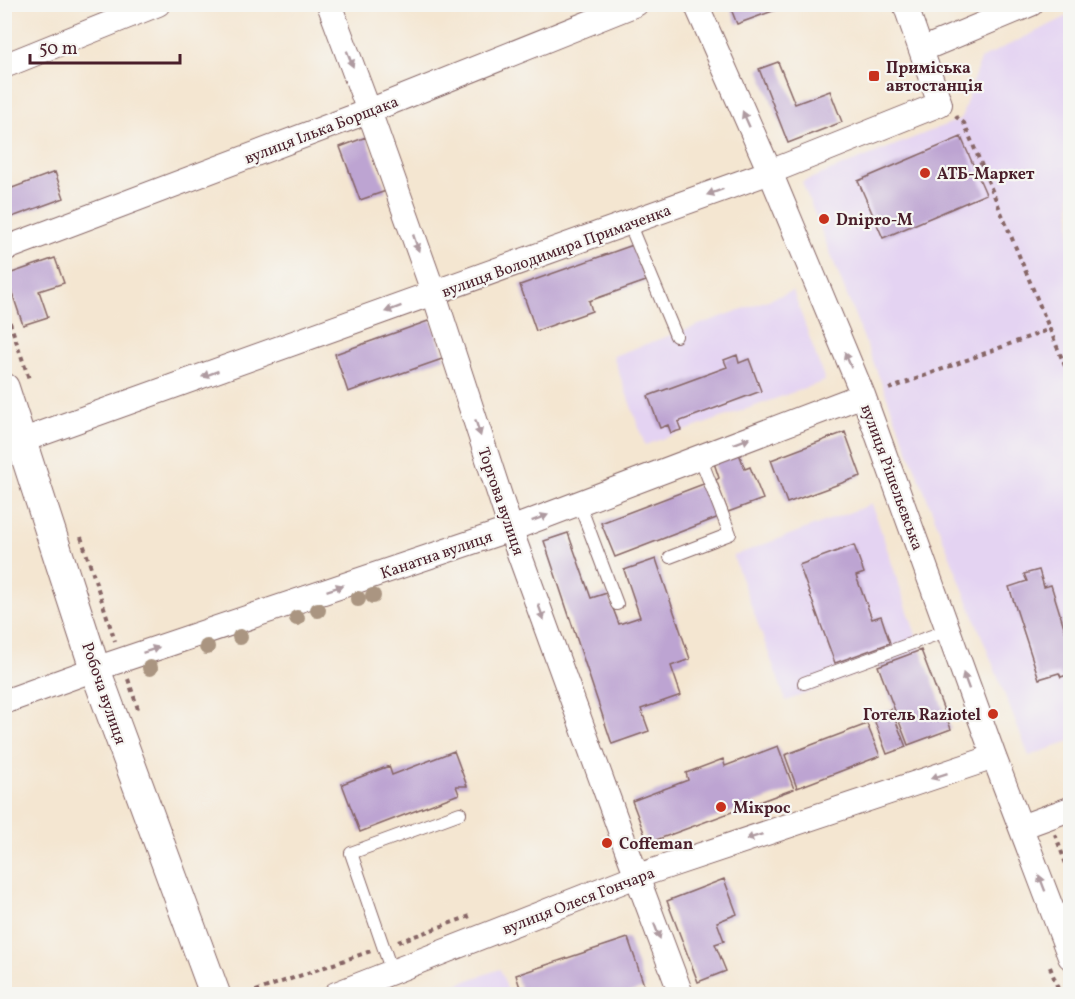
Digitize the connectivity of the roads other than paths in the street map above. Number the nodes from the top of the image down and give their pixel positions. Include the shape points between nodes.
1 (158, 4) edge
2 (329, 4) edge
3 (636, 4) edge
4 (696, 4) edge
5 (905, 4) edge
6 (1031, 4) edge
7 (921, 50) junction
8 (4, 66) edge
9 (369, 111) junction
10 (770, 172) junction
11 (629, 223) junction
12 (4, 249) edge
13 (434, 294) junction
14 (676, 336) dead end
15 (4, 388) edge
16 (863, 395) junction
17 (13, 444) edge
18 (700, 457) junction
19 (579, 503) junction
20 (511, 529) junction
21 (670, 557) dead end
22 (617, 603) dead end
23 (948, 630) junction
24 (95, 669) junction
25 (804, 683) dead end
26 (4, 702) edge
27 (994, 757) junction
28 (460, 813) dead end
29 (1060, 813) edge
30 (1021, 827) junction
31 (636, 876) junction
32 (1071, 957) edge
33 (392, 972) junction
34 (215, 994) edge
35 (336, 994) edge
36 (681, 994) edge

1 - 8 street
2 -> 9 street, Торгова вулиця
3 - 9 street, вулиця Ілька Борщака
10 -> 4 street, вулиця Рішельєвська
5 - 7 street
6 - 7 street
7 - 10 street, вулиця Володимира Примаченка via 940,104
9 - 12 street, вулиця Ілька Борщака
9 -> 13 street, Торгова вулиця
10 -> 11 street, вулиця Володимира Примаченка
16 -> 10 street, вулиця Рішельєвська
11 - 13 street, вулиця Володимира Примаченка
11 - 14 lane
13 -> 17 street, вулиця Володимира Примаченка
13 -> 20 street, Торгова вулиця
15 - 17 street, Робоча вулиця
18 -> 16 street, Канатна вулиця
16 - 23 street, вулиця Рішельєвська
17 - 24 street, Робоча вулиця
18 - 19 street, Канатна вулиця
18 - 21 lane via 730,534
20 -> 19 street, Канатна вулиця
19 - 22 lane
24 -> 20 street, Канатна вулиця
20 -> 31 street, Торгова вулиця
23 - 25 lane
27 -> 23 street, вулиця Рішельєвська
24 - 26 street, Канатна вулиця
24 - 34 street, Робоча вулиця
27 - 30 street, вулиця Рішельєвська
27 -> 31 street, вулиця Олеся Гончара
28 - 33 lane via 351,853
29 - 30 street
32 -> 30 street, вулиця Рішельєвська
31 - 33 street, вулиця Олеся Гончара
31 -> 36 street, Торгова вулиця
33 - 35 street, вулиця Олеся Гончара

